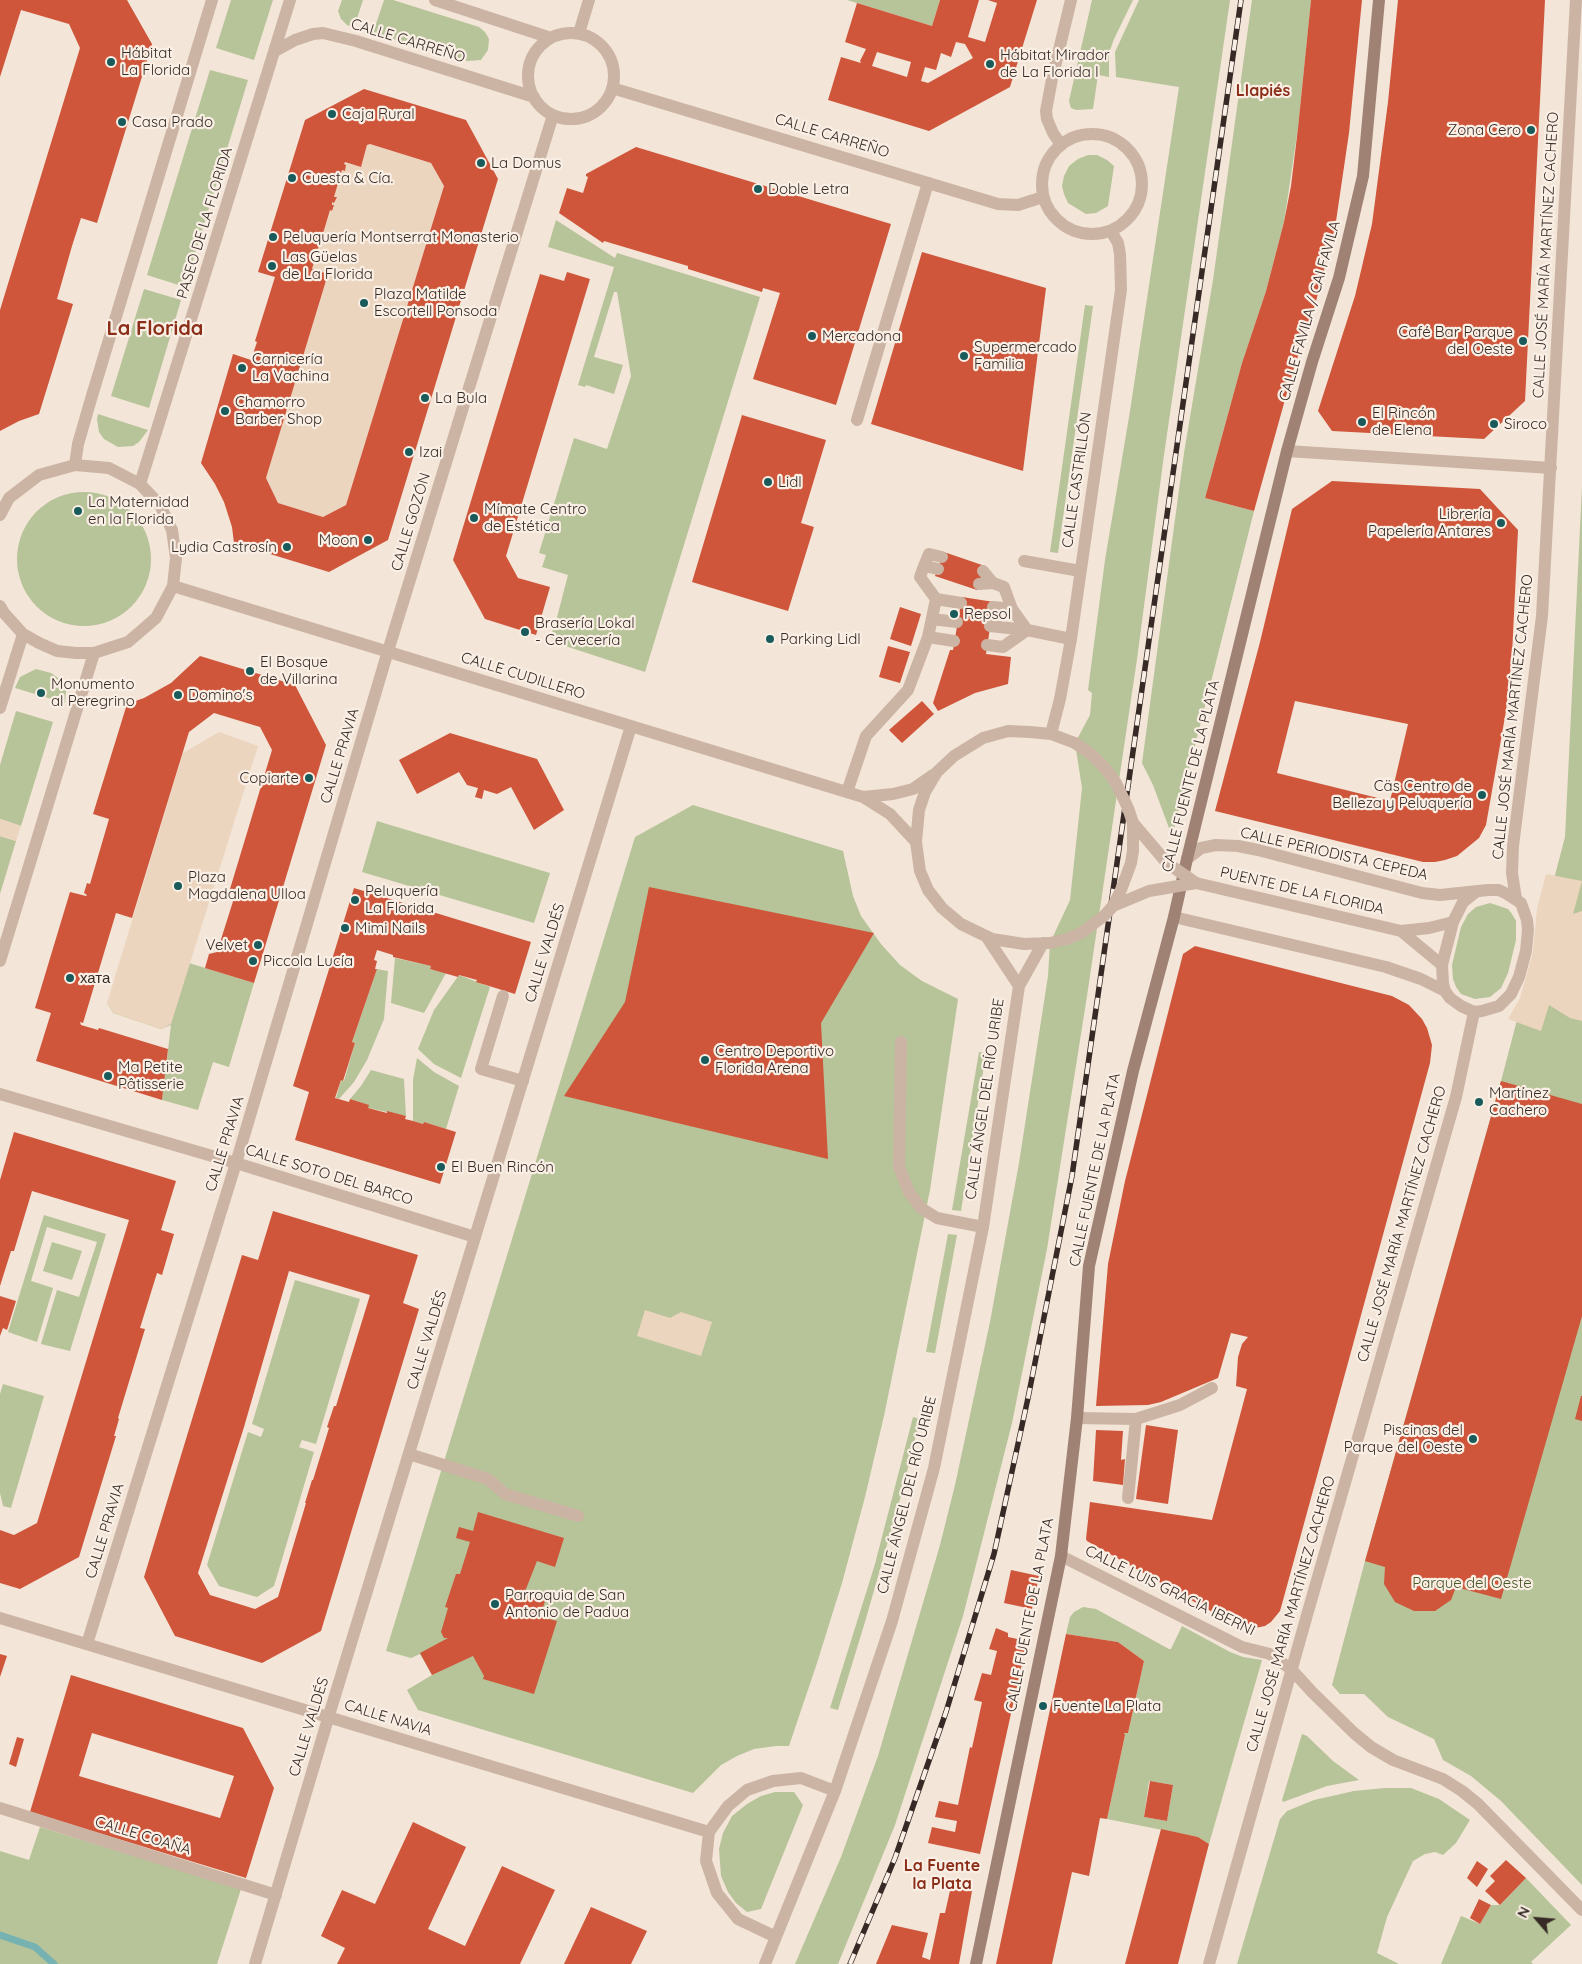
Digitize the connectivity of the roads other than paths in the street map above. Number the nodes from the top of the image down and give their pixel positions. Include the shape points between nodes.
1 (290, 0) edge
2 (435, 0) edge
3 (589, 0) edge
4 (1071, 0) edge
5 (1379, 0) edge
6 (1576, 0) edge
7 (209, 3) edge
8 (579, 33) junction
9 (551, 38) junction
10 (274, 51) junction
11 (612, 88) junction
12 (534, 97) junction
13 (552, 115) junction
14 (1061, 145) junction
15 (928, 183) junction
16 (1044, 197) junction
17 (1111, 231) junction
18 (857, 420) dead end
19 (1287, 451) junction
20 (75, 464) junction
21 (1551, 468) junction
22 (140, 484) junction
23 (0, 515) edge
24 (942, 557) dead end
25 (1024, 561) dead end
26 (924, 566) junction
27 (938, 569) dead end
28 (983, 571) dead end
29 (1080, 571) junction
30 (993, 583) junction
31 (979, 584) dead end
32 (173, 586) junction
33 (936, 599) junction
34 (961, 602) dead end
35 (0, 606) edge
36 (993, 607) dead end
37 (1012, 609) junction
38 (932, 619) junction
39 (957, 622) dead end
40 (990, 626) dead end
41 (1027, 630) junction
42 (23, 634) junction
43 (928, 637) junction
44 (1071, 639) junction
45 (954, 641) dead end
46 (988, 645) dead end
47 (388, 651) junction
48 (94, 653) junction
49 (0, 708) edge
50 (631, 726) junction
51 (1051, 734) junction
52 (937, 772) junction
53 (847, 792) junction
54 (863, 797) junction
55 (1133, 824) junction
56 (916, 842) junction
57 (1187, 859) junction
58 (1196, 883) junction
59 (1477, 891) junction
60 (1516, 898) junction
61 (1113, 906) junction
62 (1174, 917) junction
63 (1453, 922) junction
64 (1401, 931) junction
65 (986, 936) junction
66 (1047, 943) junction
67 (0, 961) edge
68 (1442, 965) junction
69 (1019, 986) junction
70 (1445, 991) junction
71 (503, 996) dead end
72 (1474, 1012) junction
73 (901, 1042) dead end
74 (523, 1081) junction
75 (0, 1094) edge
76 (236, 1163) junction
77 (983, 1227) junction
78 (475, 1237) junction
79 (1212, 1388) dead end
80 (1077, 1418) junction
81 (1136, 1419) junction
82 (409, 1454) junction
83 (1128, 1498) dead end
84 (578, 1516) dead end
85 (1061, 1556) junction
86 (0, 1618) edge
87 (87, 1644) junction
88 (1292, 1670) junction
89 (329, 1717) junction
90 (835, 1791) junction
91 (0, 1808) edge
92 (710, 1832) junction
93 (276, 1895) junction
94 (1582, 1910) edge
95 (776, 1936) junction
96 (255, 1964) edge
97 (765, 1964) edge
98 (976, 1964) edge
99 (1209, 1964) edge

1 - 10 street, PASEO DE LA FLORIDA
2 - 9 street
3 - 8 street
4 - 14 street via 1046,112 1049,125
5 - 19 main road, CALLE FAVILA / CAI FAVILA via 1363,176 1340,278
6 - 21 street, CALLE JOSÉ MARÍA MARTÍNEZ CACHERO
7 - 20 street via 88,408
8 - 9 street via 568,32
8 - 11 street via 594,39 612,60 615,73
9 - 12 street via 540,45 532,58 528,78
10 - 12 street, CALLE CARREÑO via 312,34 328,34
10 - 22 street, PASEO DE LA FLORIDA
11 - 13 street via 603,105 591,114 566,119
11 - 15 street, CALLE CARREÑO
12 - 13 street
13 - 47 street, CALLE GOZÓN
14 - 16 street via 1046,162 1042,177
14 - 17 street via 1084,134 1102,134 1119,141 1132,154 1141,170 1142,189 1138,206 1126,221
15 - 16 street, CALLE CARREÑO via 1008,205 1026,204
15 - 18 street
16 - 17 street via 1049,211 1061,224 1077,233 1094,235
17 - 29 street, CALLE CASTRILLÓN via 1120,254 1121,290
19 - 21 street
19 - 57 main road, CALLE FUENTE DE LA PLATA
20 - 22 street via 109,468
20 - 23 street via 39,475 10,498
21 - 60 street, CALLE JOSÉ MARÍA MARTÍNEZ CACHERO via 1542,616 1513,846 1512,873
22 - 32 street via 160,505 172,530 176,558
24 - 26 street via 929,554
25 - 29 street
26 - 27 street
26 - 33 street via 920,577
28 - 30 street
29 - 44 street, CALLE CASTRILLÓN
30 - 31 street
30 - 37 street via 1004,587
32 - 47 street, CALLE CUDILLERO
32 - 48 street via 156,618 128,642
33 - 34 street
33 - 38 street
35 - 42 street
36 - 37 street
37 - 41 street
38 - 39 street
38 - 43 street
40 - 41 street
41 - 44 street
41 - 46 street via 1003,647
42 - 48 street via 57,651
42 - 49 street
43 - 45 street
43 - 53 street via 908,690 866,736
44 - 51 street, CALLE CASTRILLÓN
47 - 50 street, CALLE CUDILLERO
47 - 76 street, CALLE PRAVIA
48 - 67 street
50 - 53 street, CALLE CUDILLERO
50 - 74 street, CALLE VALDÉS
51 - 52 street via 1008,731 983,738 954,756
51 - 55 street, bridge via 1075,743 1098,761 1116,783
52 - 54 street, CALLE CUDILLERO via 913,789
52 - 56 street via 919,810
53 - 54 street, CALLE CUDILLERO
54 - 56 street, CALLE CUDILLERO via 890,814
55 - 58 street, PUENTE DE LA FLORIDA, bridge via 1167,862
55 - 61 street, bridge via 1131,863
56 - 65 street via 920,872 928,890 960,924
57 - 59 street, CALLE PERIODISTA CEPEDA via 1201,848 1238,846 1422,893 1440,895
57 - 62 main road, CALLE FUENTE DE LA PLATA
58 - 61 street, PUENTE DE LA FLORIDA, bridge via 1148,891
58 - 64 street, PUENTE DE LA FLORIDA
59 - 60 street via 1499,890
59 - 63 street via 1463,902
60 - 72 street via 1525,913 1528,930 1519,977 1511,994 1499,1006
61 - 66 street, bridge via 1081,933
62 - 70 street via 1386,967
62 - 80 main road, CALLE FUENTE DE LA PLATA via 1133,1071 1089,1266
63 - 64 street, PUENTE DE LA FLORIDA
63 - 68 street
64 - 68 street, PUENTE DE LA FLORIDA
65 - 66 street via 1008,943
65 - 69 street, CALLE ÁNGEL DEL RÍO URIBE
66 - 69 street, CALLE ÁNGEL DEL RÍO URIBE
68 - 70 street
69 - 77 street, CALLE ÁNGEL DEL RÍO URIBE
70 - 72 street via 1461,1006
71 - 74 street via 481,1070
72 - 88 street, CALLE JOSÉ MARÍA MARTÍNEZ CACHERO via 1456,1097
73 - 77 street via 899,1166 910,1192 921,1208 937,1218
74 - 78 street, CALLE VALDÉS
75 - 76 street, CALLE SOTO DEL BARCO
76 - 78 street, CALLE SOTO DEL BARCO
76 - 87 street, CALLE PRAVIA
77 - 90 street, CALLE ÁNGEL DEL RÍO URIBE via 934,1468 892,1621
78 - 82 street, CALLE VALDÉS
79 - 81 street via 1180,1405
80 - 81 street
80 - 85 main road, CALLE FUENTE DE LA PLATA
81 - 83 street
82 - 84 street via 488,1479 505,1494
82 - 89 street, CALLE VALDÉS
85 - 88 street, CALLE LUIS GRACIA IBERNI via 1242,1647 1270,1654
85 - 98 main road, CALLE FUENTE DE LA PLATA
86 - 87 street, CALLE NAVIA
87 - 89 street, CALLE NAVIA
88 - 94 street, CALLE LUIS GRACIA IBERNI via 1372,1747 1393,1760 1443,1779 1478,1804
88 - 99 street, CALLE JOSÉ MARÍA MARTÍNEZ CACHERO
89 - 92 street, CALLE NAVIA
89 - 93 street, CALLE VALDÉS
90 - 92 street via 801,1778 773,1781 747,1790 728,1806
90 - 95 street, CALLE ÁNGEL DEL RÍO URIBE
91 - 93 street, CALLE COAÑA
92 - 95 street via 706,1861 716,1893 738,1919
93 - 96 street, CALLE VALDÉS
95 - 97 street, CALLE ÁNGEL DEL RÍO URIBE

